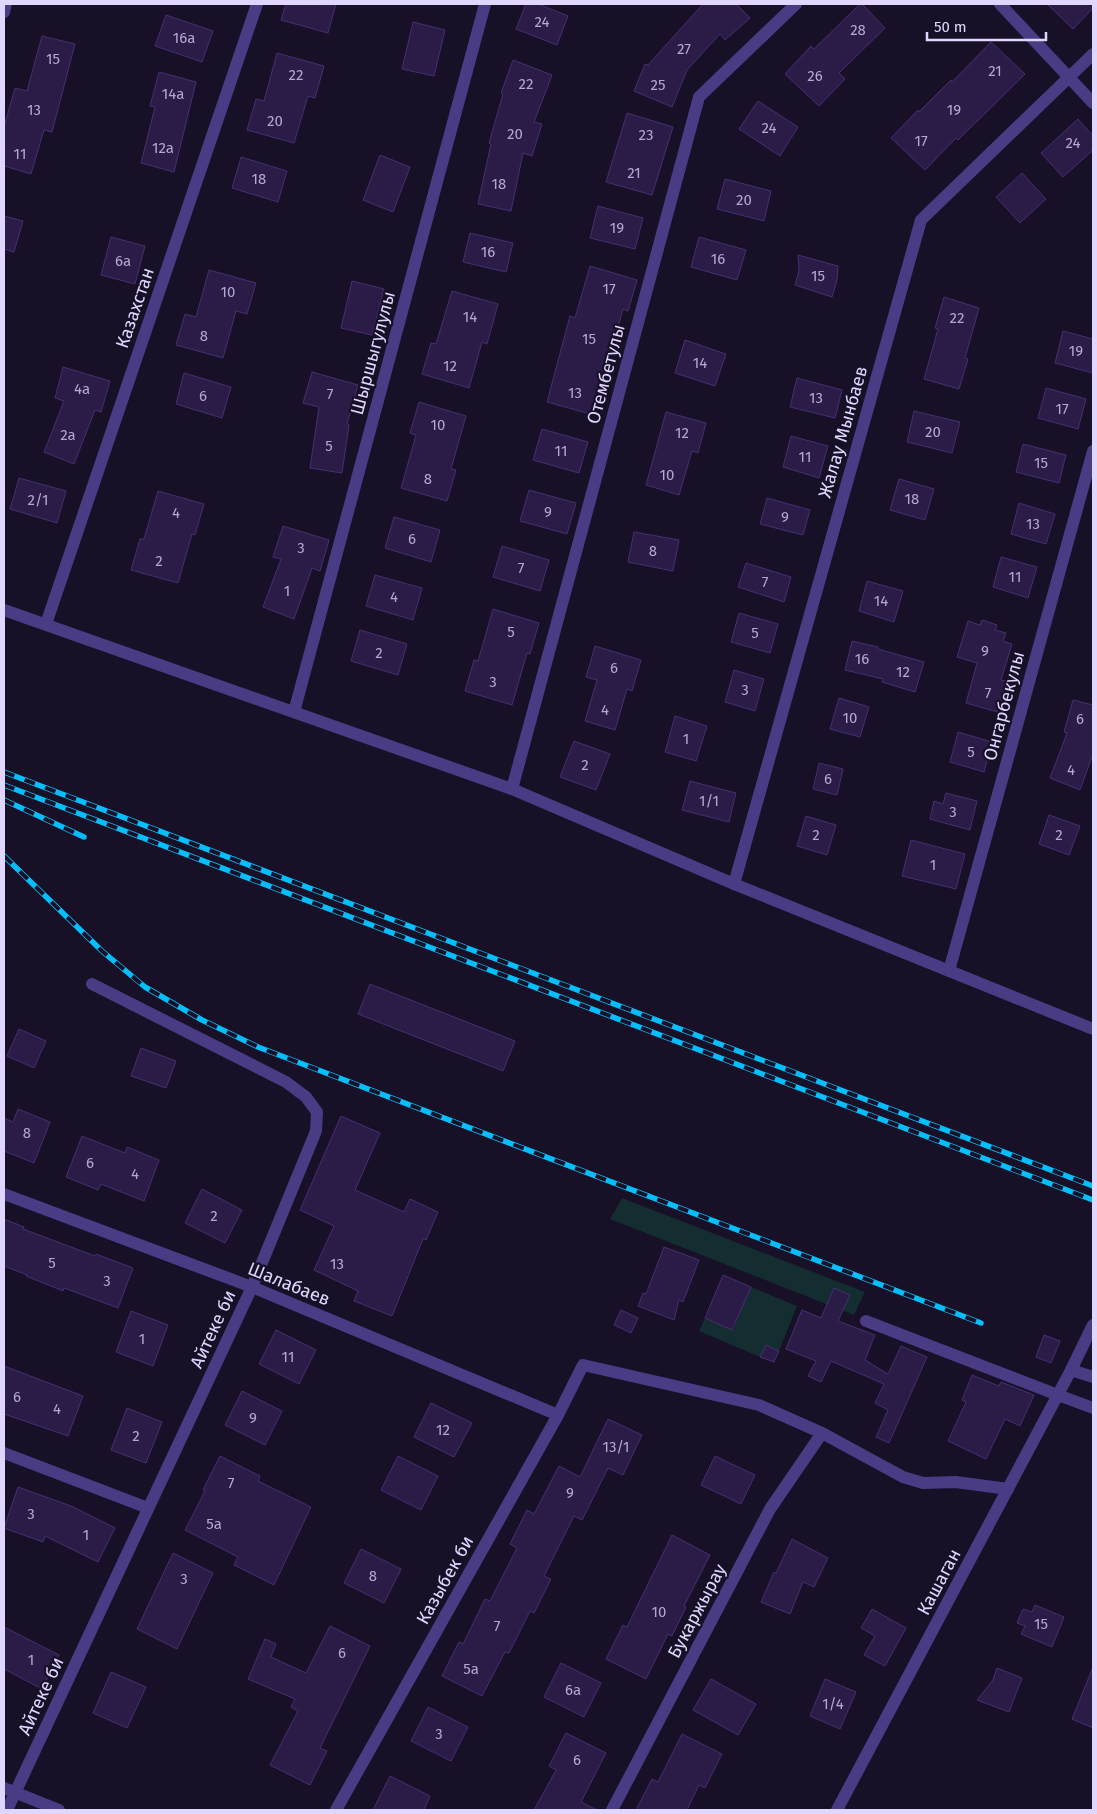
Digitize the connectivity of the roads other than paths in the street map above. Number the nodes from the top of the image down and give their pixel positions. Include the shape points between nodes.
1 (6, 4) edge
2 (257, 4) edge
3 (485, 4) edge
4 (796, 4) edge
5 (1000, 4) edge
6 (4, 12) edge
7 (1093, 54) edge
8 (1069, 77) junction
9 (1093, 103) edge
10 (1093, 451) edge
11 (4, 610) edge
12 (46, 624) junction
13 (294, 712) junction
14 (512, 789) junction
15 (734, 884) junction
16 (949, 971) junction
17 (92, 984) dead end
18 (1093, 1029) edge
19 (4, 1194) edge
20 (252, 1287) junction
21 (866, 1321) dead end
22 (1093, 1325) edge
23 (1071, 1370) junction
24 (1093, 1378) edge
25 (1058, 1395) junction
26 (1093, 1408) edge
27 (558, 1415) junction
28 (822, 1433) junction
29 (4, 1453) edge
30 (1008, 1489) junction
31 (148, 1508) junction
32 (9, 1790) edge
33 (7, 1810) edge
34 (59, 1810) edge
35 (336, 1810) edge
36 (612, 1810) edge
37 (837, 1810) edge

1 - 6 street
2 - 12 street, Казахстан
3 - 13 street, Шыршыгулулы
4 - 14 street, Отембетулы via 699,97
5 - 8 street
7 - 8 street, Жалау Мынбаев
8 - 9 street
8 - 15 street, Жалау Мынбаев via 921,220
10 - 16 street, Онгарбекулы
11 - 12 street
12 - 13 street
13 - 14 street
14 - 15 street
15 - 16 street
16 - 18 street
17 - 20 street, Айтеке би via 286,1082 306,1097 317,1112 316,1131
19 - 20 street, Шалабаев
20 - 27 street, Шалабаев
20 - 31 street, Айтеке би
21 - 25 street
22 - 23 street, Кашаган
23 - 24 street
23 - 25 street, Кашаган
25 - 26 street
25 - 30 street, Кашаган
27 - 28 street, Казыбек би via 583,1365 759,1405
27 - 35 street, Казыбек би
28 - 30 street via 902,1477 923,1483 956,1482
28 - 36 street, Букаржырау via 770,1509
29 - 31 street
30 - 37 street, Кашаган
31 - 32 street, Айтеке би
32 - 33 street, Айтеке би
32 - 34 street

